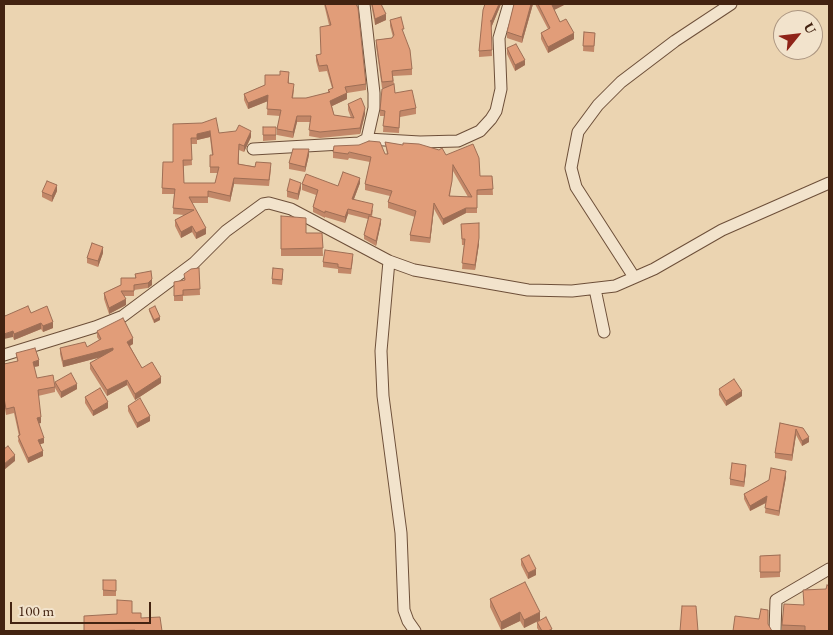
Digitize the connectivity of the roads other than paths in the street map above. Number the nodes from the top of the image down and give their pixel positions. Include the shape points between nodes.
1 (364, 4) edge
2 (508, 4) edge
3 (731, 4) edge
4 (367, 139) junction
5 (253, 149) dead end
6 (829, 183) edge
7 (389, 261) junction
8 (634, 277) junction
9 (595, 288) junction
10 (604, 332) dead end
11 (4, 355) edge
12 (829, 569) edge
13 (415, 631) edge
14 (775, 631) edge

1 - 4 street via 374,100
2 - 4 street via 499,38 501,89 496,111 486,126 458,141
3 - 8 street via 621,82 598,104 578,132 571,168 576,187
4 - 5 street via 359,143
6 - 8 street via 722,230
7 - 9 street via 445,277 528,290
7 - 11 street via 291,209 274,203 263,204 226,231 194,263 123,316
7 - 13 street via 381,351 383,396 401,533 404,610
8 - 9 street via 615,286
9 - 10 street
12 - 14 street via 776,600

